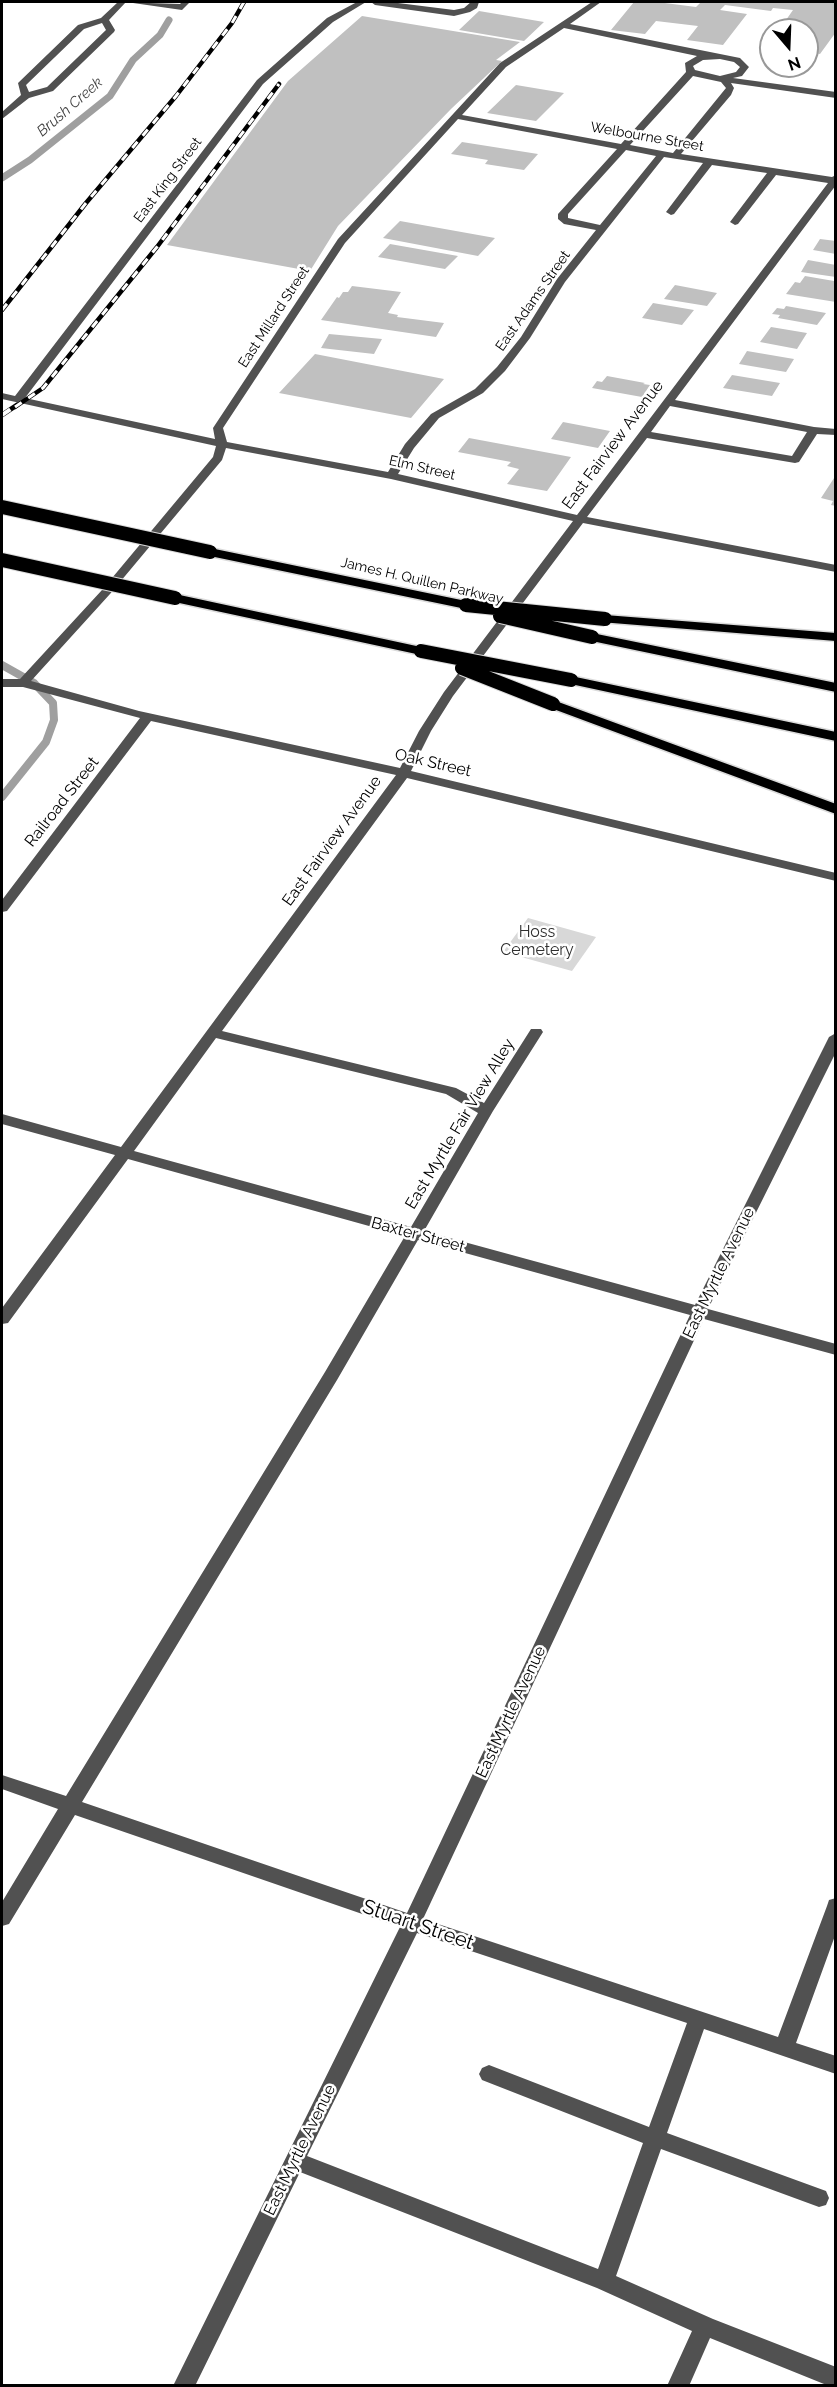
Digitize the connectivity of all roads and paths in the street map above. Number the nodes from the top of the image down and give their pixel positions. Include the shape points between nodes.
1 (122, 2) edge
2 (130, 2) edge
3 (186, 2) edge
4 (362, 2) edge
5 (375, 2) edge
6 (475, 2) edge
7 (597, 2) edge
8 (104, 20) junction
9 (562, 25) junction
10 (710, 56) junction
11 (692, 72) junction
12 (723, 78) junction
13 (836, 95) edge
14 (26, 96) junction
15 (2, 116) edge
16 (455, 116) junction
17 (623, 147) junction
18 (662, 154) junction
19 (675, 156) junction
20 (710, 161) junction
21 (774, 171) junction
22 (834, 180) edge
23 (671, 212) dead end
24 (735, 222) dead end
25 (604, 228) junction
26 (2, 396) edge
27 (19, 398) junction
28 (667, 402) junction
29 (814, 430) junction
30 (836, 432) edge
31 (643, 434) junction
32 (222, 444) junction
33 (391, 476) junction
34 (2, 507) edge
35 (580, 519) junction
36 (2, 560) edge
37 (836, 569) edge
38 (466, 606) junction
39 (836, 637) edge
40 (421, 651) junction
41 (2, 683) edge
42 (23, 683) junction
43 (836, 688) edge
44 (148, 717) junction
45 (836, 737) edge
46 (404, 773) junction
47 (836, 808) edge
48 (836, 877) edge
49 (2, 908) edge
50 (536, 1032) dead end
51 (212, 1033) junction
52 (836, 1037) edge
53 (828, 1071) edge
54 (486, 1111) junction
55 (2, 1119) edge
56 (124, 1153) junction
57 (415, 1234) junction
58 (699, 1312) junction
59 (2, 1319) edge
60 (836, 1350) edge
61 (2, 1782) edge
62 (70, 1805) junction
63 (836, 1906) edge
64 (2, 1918) edge
65 (412, 1923) junction
66 (698, 2019) junction
67 (784, 2048) junction
68 (836, 2065) edge
69 (489, 2074) dead end
70 (655, 2138) junction
71 (295, 2161) junction
72 (819, 2198) dead end
73 (604, 2281) junction
74 (705, 2326) junction
75 (836, 2378) edge
76 (184, 2385) edge
77 (678, 2385) edge

1 - 8 street
2 - 3 street via 182,7
4 - 27 street, East King Street via 330,20 260,82
5 - 6 street via 454,13 467,10
7 - 9 street, East Millard Street
8 - 14 street via 81,27 30,76 21,85
8 - 14 street via 111,30 104,37 50,89
9 - 10 street
9 - 16 street, East Millard Street via 503,65
10 - 11 street via 690,62 688,68
10 - 12 street via 729,57 745,67 739,74
11 - 12 street
11 - 17 street
12 - 13 street
12 - 19 street via 730,88 728,93
14 - 15 street
16 - 17 street, Welbourne Street
16 - 32 street, East Millard Street via 341,241 218,428
17 - 18 street, Welbourne Street
17 - 25 street via 563,214 567,222
18 - 19 street, Welbourne Street
18 - 25 street, East Adams Street
19 - 20 street, Welbourne Street
20 - 21 street, Welbourne Street
20 - 23 street
21 - 22 street, Welbourne Street
21 - 24 street
22 - 28 street, East Fairview Avenue
25 - 33 street, East Adams Street via 561,280 501,369 479,391 435,416
26 - 27 street, Elm Street
27 - 32 street, Elm Street
28 - 29 street
28 - 31 street, East Fairview Avenue
29 - 30 street
29 - 31 street via 795,460
31 - 35 street, East Fairview Avenue
32 - 33 street, Elm Street
32 - 42 street, East Millard Street via 218,458 160,530
33 - 35 street, Elm Street
34 - 38 highway, James H. Quillen Parkway, bridge
35 - 37 street, Elm Street
35 - 46 street, East Fairview Avenue via 448,695
36 - 40 highway, bridge
38 - 39 highway, bridge
38 - 43 highway, James H. Quillen Parkway, bridge via 525,623
40 - 45 highway, bridge
40 - 47 highway, bridge
41 - 42 street, Oak Street
42 - 44 street, Oak Street
44 - 46 street, Oak Street
44 - 49 street, Railroad Street
46 - 48 street, Oak Street
46 - 51 street, East Fairview Avenue
50 - 54 street, East Myrtle Fair View Alley
51 - 54 street via 451,1091
51 - 56 street, East Fairview Avenue
52 - 53 street, East Myrtle Avenue
53 - 58 street, East Myrtle Avenue
54 - 57 street, East Myrtle Fair View Alley
55 - 56 street, Baxter Street
56 - 57 street, Baxter Street
56 - 59 street, East Fairview Avenue
57 - 58 street, Baxter Street
57 - 62 street, East Myrtle Fair View Alley
58 - 60 street, Baxter Street
58 - 65 street, East Myrtle Avenue
61 - 62 street, Stuart Street
62 - 64 street, East Myrtle Fair View Alley
62 - 65 street, Stuart Street
63 - 67 street
65 - 66 street, Stuart Street
65 - 71 street, East Myrtle Avenue
66 - 67 street, Stuart Street
66 - 70 street
67 - 68 street, Stuart Street
69 - 70 street
70 - 72 street
70 - 73 street
71 - 73 street
71 - 76 street, East Myrtle Avenue
73 - 74 street
74 - 75 street
74 - 77 street

